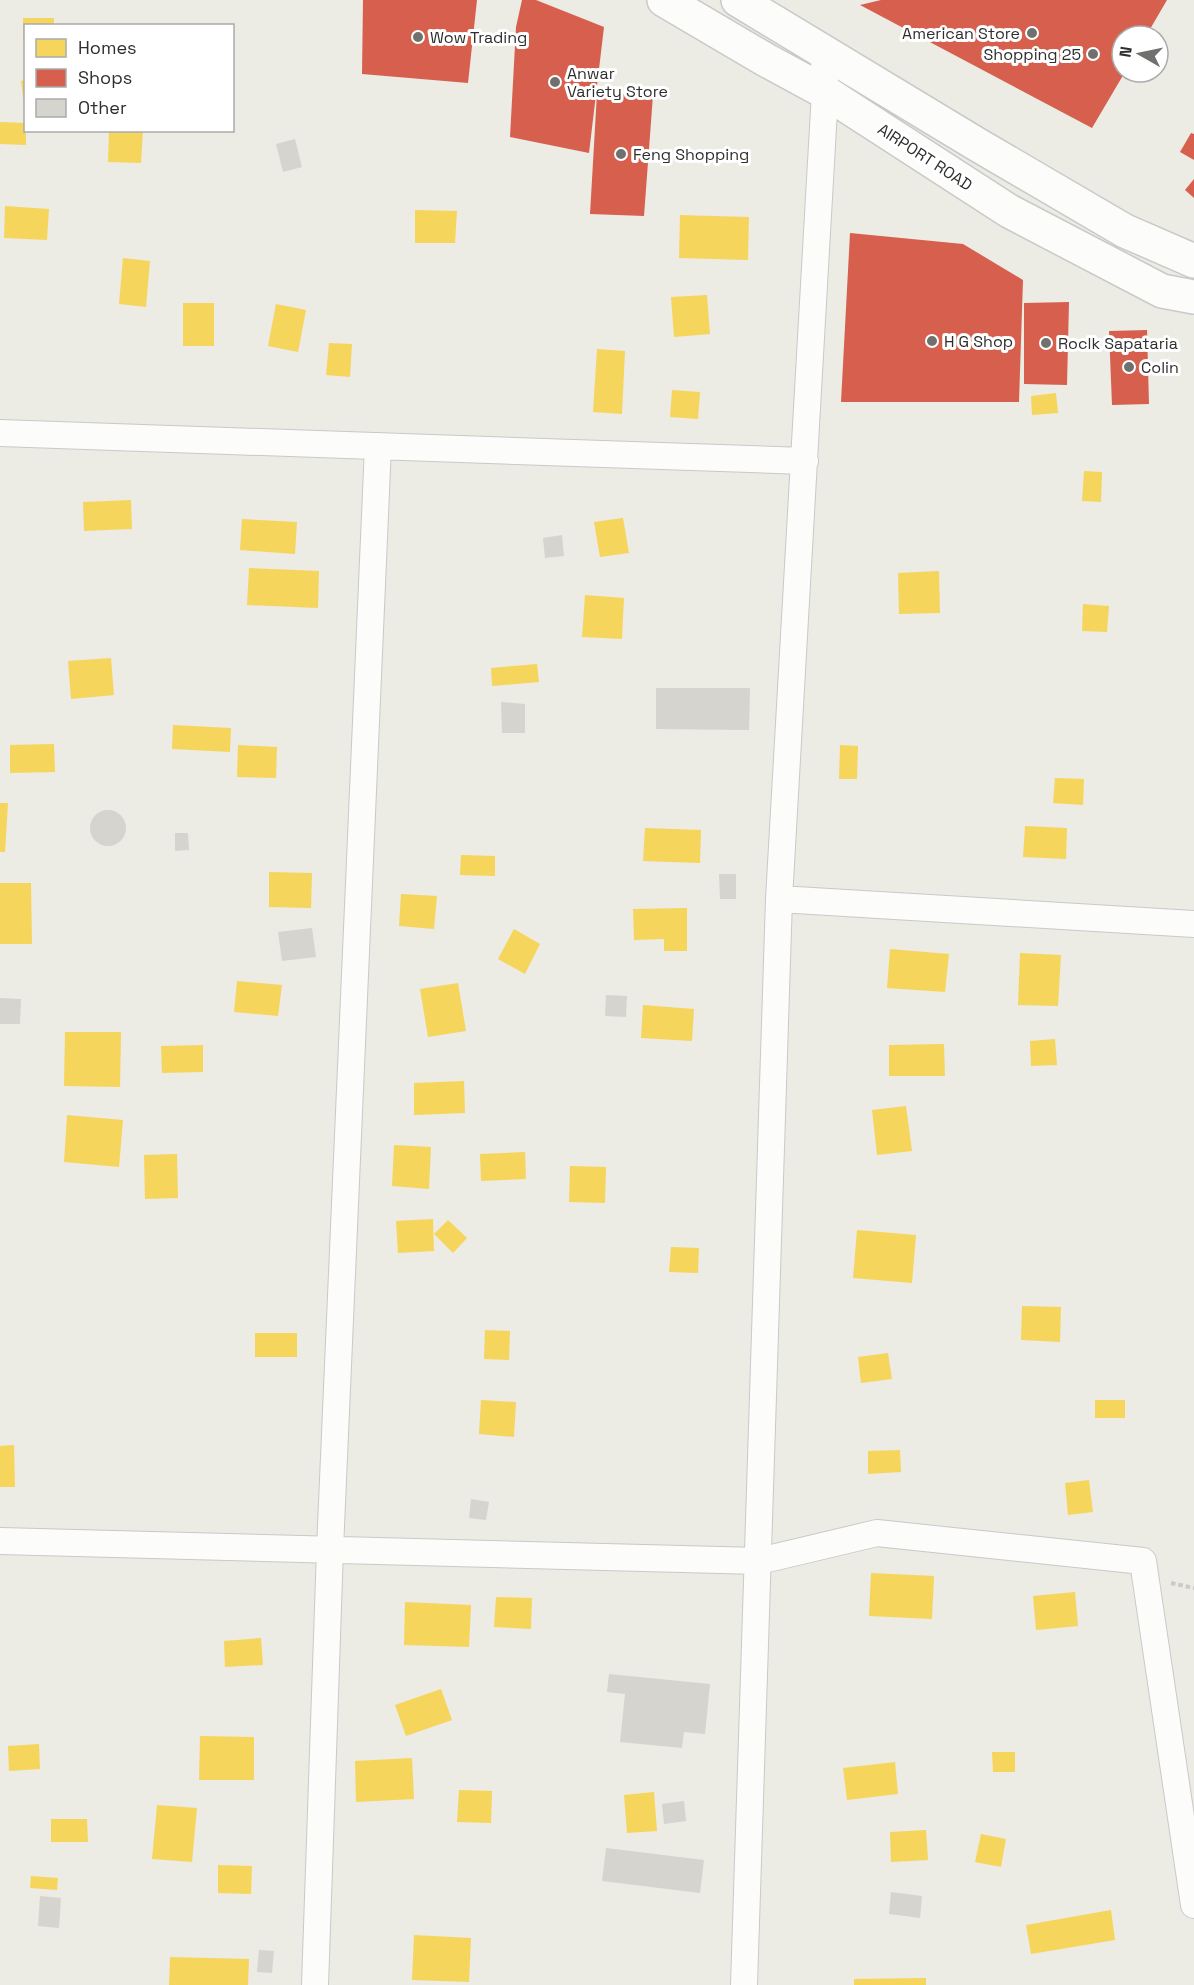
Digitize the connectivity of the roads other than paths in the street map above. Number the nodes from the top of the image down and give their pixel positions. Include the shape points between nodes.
1 (664, 0) edge
2 (737, 0) edge
3 (824, 52) junction
4 (765, 60) junction
5 (825, 92) junction
6 (1194, 261) edge
7 (1194, 297) edge
8 (0, 433) edge
9 (378, 446) junction
10 (805, 461) junction
11 (779, 899) junction
12 (1194, 924) edge
13 (0, 1541) edge
14 (330, 1549) junction
15 (759, 1561) junction
16 (1194, 1905) edge
17 (315, 1985) edge
18 (744, 1985) edge

1 - 4 street, AIRPORT ROAD
2 - 3 street
2 - 4 street
3 - 5 street
3 - 6 street via 1125,231
4 - 5 street, AIRPORT ROAD
5 - 7 street, AIRPORT ROAD via 1009,211 1161,291
5 - 10 street
8 - 9 street
9 - 10 street
9 - 14 street
10 - 11 street
11 - 12 street
11 - 15 street
13 - 14 street
14 - 15 street
14 - 17 street
15 - 16 street via 878,1533 1143,1561
15 - 18 street

